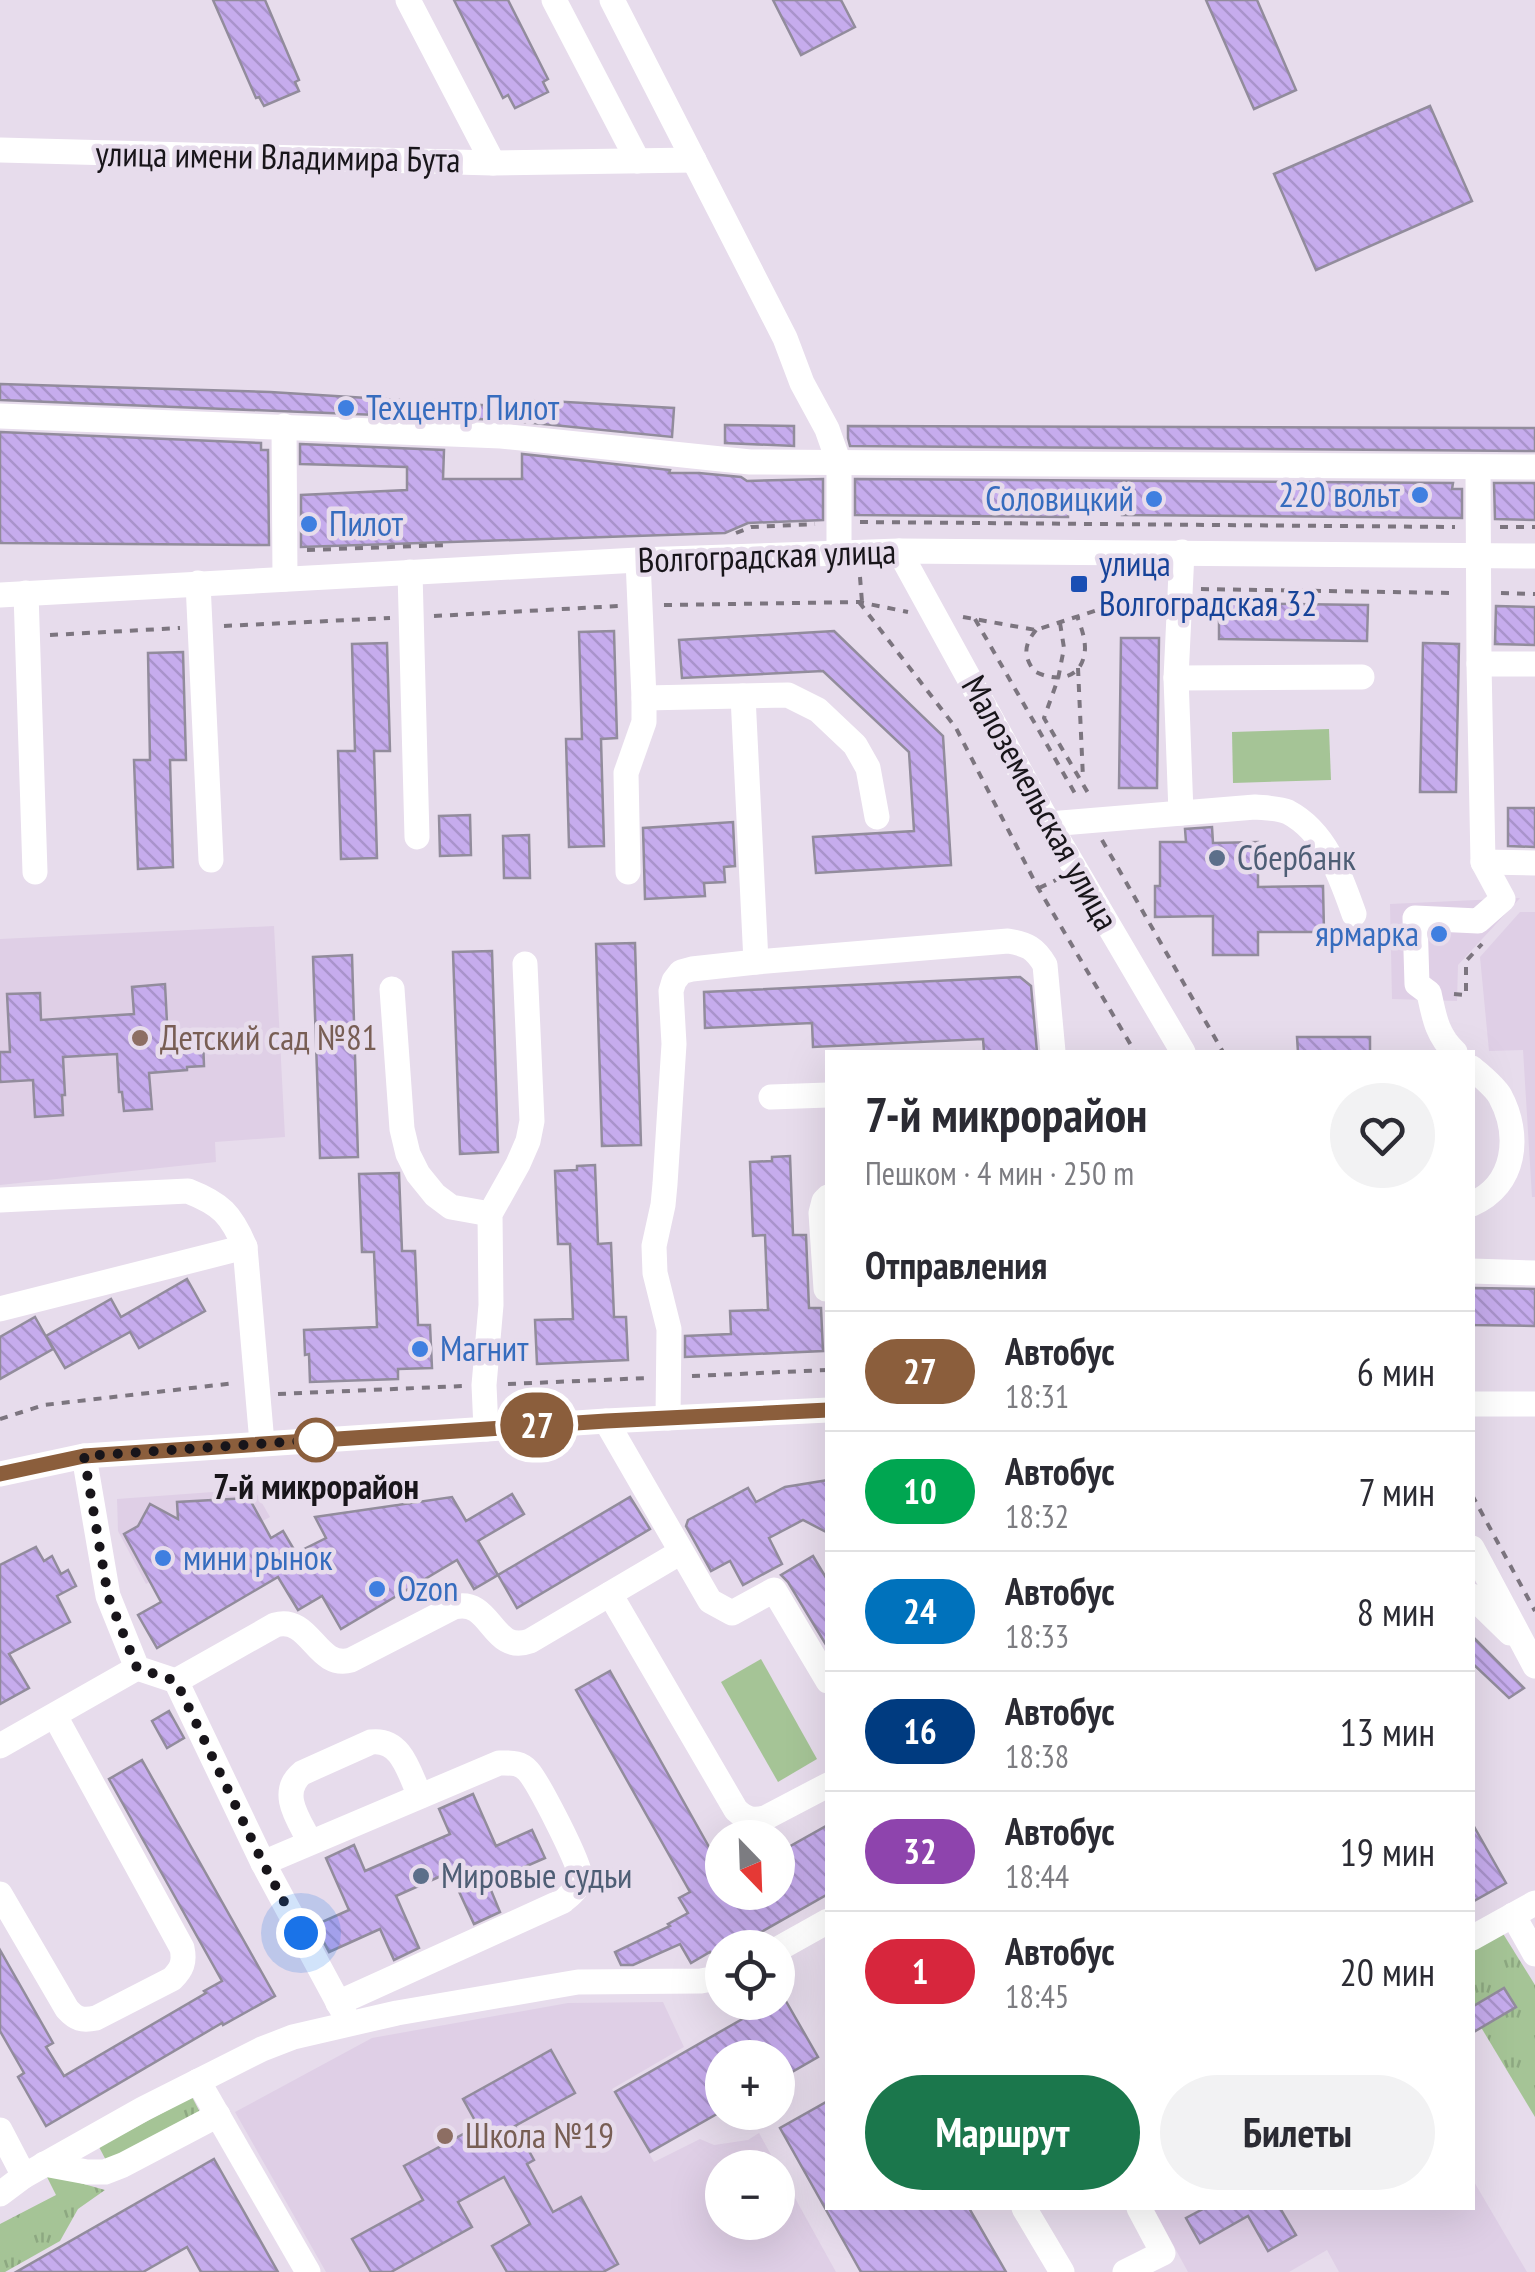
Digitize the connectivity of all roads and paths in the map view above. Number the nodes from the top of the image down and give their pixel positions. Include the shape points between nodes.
1 (408, 0) edge
2 (554, 0) edge
3 (612, 0) edge
4 (0, 150) edge
5 (694, 160) junction
6 (638, 161) junction
7 (493, 162) junction
8 (0, 416) edge
9 (284, 426) junction
10 (839, 463) junction
11 (1478, 467) junction
12 (1535, 467) edge
13 (857, 522) dead end
14 (1479, 527) junction
15 (1535, 527) edge
16 (899, 551) junction
17 (1182, 552) junction
18 (839, 553) junction
19 (1478, 555) junction
20 (1535, 556) edge
21 (638, 560) junction
22 (410, 572) junction
23 (286, 579) junction
24 (198, 583) junction
25 (1180, 592) junction
26 (1479, 593) junction
27 (13, 594) edge
28 (1535, 594) edge
29 (859, 602) junction
30 (640, 606) junction
31 (895, 610) dead end
32 (1077, 616) junction
33 (412, 617) junction
34 (976, 619) dead end
35 (1060, 621) junction
36 (200, 627) junction
37 (1036, 630) junction
38 (27, 636) junction
39 (1478, 664) junction
40 (1535, 664) edge
41 (1078, 666) junction
42 (1362, 677) dead end
43 (1176, 678) junction
44 (1058, 679) junction
45 (743, 696) junction
46 (644, 698) junction
47 (1044, 718) junction
48 (1034, 724) dead end
49 (1083, 783) junction
50 (1180, 813) junction
51 (877, 817) dead end
52 (1103, 820) junction
53 (1049, 824) junction
54 (417, 837) dead end
55 (211, 860) dead end
56 (1483, 862) junction
57 (1535, 862) edge
58 (34, 872) dead end
59 (628, 872) dead end
60 (1354, 914) dead end
61 (1492, 933) dead end
62 (756, 962) junction
63 (526, 964) dead end
64 (392, 989) dead end
65 (1429, 993) junction
66 (1053, 1050) edge
67 (1134, 1050) edge
68 (1183, 1050) edge
69 (1453, 1050) edge
70 (1475, 1071) edge
71 (825, 1094) edge
72 (771, 1097) dead end
73 (0, 1200) edge
74 (825, 1201) edge
75 (1475, 1203) edge
76 (490, 1214) junction
77 (245, 1247) junction
78 (1475, 1271) edge
79 (825, 1274) edge
80 (1535, 1274) edge
81 (0, 1309) edge
82 (825, 1370) edge
83 (668, 1377) junction
84 (484, 1385) junction
85 (258, 1388) junction
86 (1475, 1404) edge
87 (1535, 1404) edge
88 (825, 1410) edge
89 (668, 1418) junction
90 (0, 1419) edge
91 (606, 1421) junction
92 (486, 1428) junction
93 (262, 1443) junction
94 (84, 1456) junction
95 (0, 1474) edge
96 (1475, 1501) edge
97 (681, 1552) junction
98 (1475, 1553) edge
99 (610, 1594) junction
100 (1475, 1599) edge
101 (1535, 1611) edge
102 (1529, 1657) edge
103 (137, 1668) junction
104 (825, 1676) edge
105 (176, 1681) junction
106 (55, 1716) junction
107 (0, 1746) edge
108 (825, 1786) edge
109 (420, 1796) junction
110 (310, 1842) junction
111 (263, 1863) junction
112 (0, 1894) edge
113 (1524, 1909) edge
114 (825, 1923) edge
115 (1475, 1936) edge
116 (795, 1939) edge
117 (1535, 1954) edge
118 (705, 1980) edge
119 (344, 2014) junction
120 (198, 2082) junction
121 (218, 2115) junction
122 (0, 2130) edge
123 (34, 2170) junction
124 (0, 2194) edge
125 (1025, 2210) edge
126 (1140, 2210) edge
127 (1169, 2263) edge
128 (308, 2272) edge
129 (1062, 2272) edge
130 (1125, 2272) edge

1 - 7 street, улица имени Владимира Бута
2 - 6 street
3 - 5 street
4 - 7 street, улица имени Владимира Бута
5 - 6 street
5 - 10 street via 785,338
6 - 7 street
8 - 9 street
9 - 10 street
9 - 23 street
10 - 11 street
10 - 18 street
11 - 12 street
11 - 14 street
13 - 14 path
14 - 15 path
14 - 19 street
16 - 17 street, Волгоградская улица
16 - 18 street, Волгоградская улица
16 - 53 street, Малоземельская улица
17 - 19 street, Волгоградская улица
17 - 25 street
18 - 21 street, Волгоградская улица
19 - 20 street, Волгоградская улица
19 - 26 street
21 - 22 street, Волгоградская улица
21 - 30 street
22 - 23 street, Волгоградская улица
22 - 33 street
23 - 24 street, Волгоградская улица
24 - 27 street, Волгоградская улица
24 - 36 street
25 - 26 path
25 - 32 path
25 - 43 street
26 - 28 path
26 - 39 street
27 - 38 street
29 - 30 path
29 - 31 path
29 - 67 path via 956,728 1037,886
30 - 33 path
30 - 46 street
32 - 35 path
32 - 41 path via 1085,650
33 - 36 path
33 - 54 street
34 - 37 path
35 - 37 path
35 - 44 path
36 - 38 path
36 - 55 street
37 - 44 path via 1026,658 1034,671
38 - 58 street
39 - 40 street
39 - 56 street
41 - 44 path
41 - 49 path
42 - 43 street
43 - 50 street
44 - 47 path
45 - 46 street
45 - 51 street via 788,695 818,710 855,745 868,768
45 - 62 street
46 - 59 street via 644,722 626,773
47 - 48 path
47 - 49 path
49 - 52 path
50 - 52 street
50 - 60 street via 1285,811 1306,826 1339,870
52 - 53 street
53 - 68 street, Малоземельская улица
56 - 57 street
56 - 65 street via 1503,900 1478,921 1415,918 1418,984
61 - 65 path via 1466,961 1466,995
62 - 66 street via 1026,944 1045,965
62 - 83 street via 692,969 674,980 665,1184 654,1246 669,1329
63 - 76 street via 532,1122
64 - 76 street via 408,1154 451,1207
65 - 69 street via 1437,1029
70 - 75 street via 1500,1095 1512,1157 1500,1184
71 - 72 street
73 - 77 street via 188,1191 216,1202
74 - 79 street
76 - 84 street
77 - 81 street
77 - 85 street
78 - 80 street
82 - 83 path
83 - 84 path
83 - 89 street
84 - 85 path via 276,1394
84 - 92 street
85 - 90 path via 240,1382 64,1403
85 - 93 street
86 - 87 street
88 - 89 street
89 - 91 street
91 - 92 street
91 - 97 street
92 - 93 street
93 - 94 street
94 - 95 street
94 - 103 street via 108,1596
96 - 101 path
97 - 99 street
97 - 104 street via 710,1602 732,1613 774,1590
98 - 102 street
99 - 105 street via 520,1645 463,1605 342,1663 285,1622
99 - 108 street via 744,1818 766,1818
100 - 102 street
103 - 105 street
103 - 106 street
105 - 111 street
106 - 107 street
106 - 112 street via 182,1948 181,1970 96,2018 74,2018
109 - 110 street
109 - 110 street via 393,1744 371,1742 293,1780 291,1802
109 - 119 street via 499,1763 527,1769 574,1859 576,1890
110 - 111 street
111 - 119 street
113 - 115 street
113 - 117 street
114 - 116 street
118 - 119 street via 578,1982 397,2013
119 - 120 street
120 - 121 street
120 - 123 street
121 - 123 street via 105,2172
121 - 128 street
122 - 123 street
123 - 124 street
125 - 129 street
126 - 127 street
127 - 130 street

